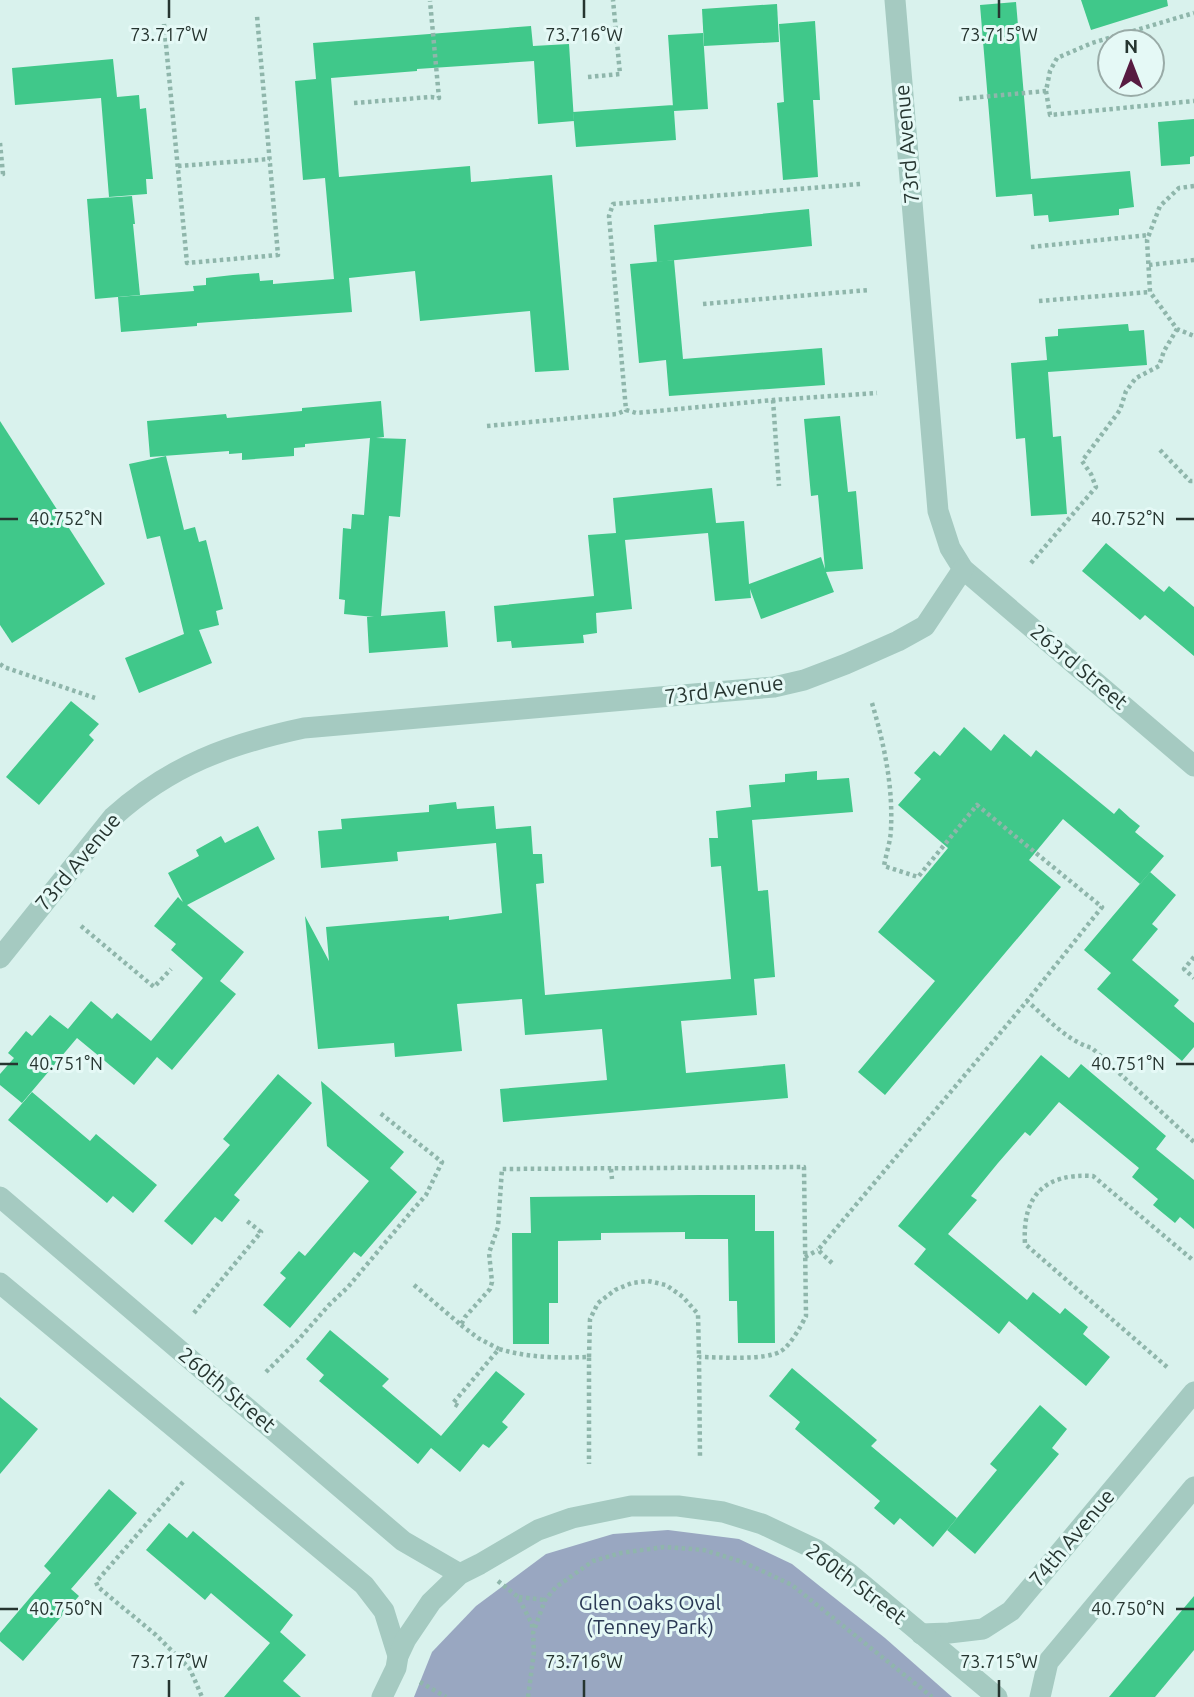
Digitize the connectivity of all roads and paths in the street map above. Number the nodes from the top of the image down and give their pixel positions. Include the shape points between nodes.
1 (613, 0) edge
2 (895, 0) edge
3 (430, 1) edge
4 (1194, 13) edge
5 (257, 16) dead end
6 (164, 24) dead end
7 (588, 77) dead end
8 (1046, 91) junction
9 (959, 99) dead end
10 (1194, 102) edge
11 (354, 103) dead end
12 (0, 143) edge
13 (270, 159) junction
14 (178, 166) junction
15 (0, 174) edge
16 (860, 184) dead end
17 (1194, 186) edge
18 (1149, 235) junction
19 (1031, 247) dead end
20 (1194, 260) edge
21 (1149, 265) junction
22 (869, 290) dead end
23 (1150, 292) junction
24 (1039, 301) dead end
25 (703, 304) dead end
26 (1177, 329) junction
27 (1194, 336) edge
28 (877, 393) dead end
29 (773, 400) junction
30 (626, 410) junction
31 (487, 426) dead end
32 (1160, 450) dead end
33 (1194, 481) edge
34 (779, 486) dead end
35 (1031, 563) dead end
36 (963, 569) junction
37 (0, 664) edge
38 (95, 698) dead end
39 (872, 703) dead end
40 (1194, 766) edge
41 (81, 926) dead end
42 (1194, 957) edge
43 (0, 958) edge
44 (171, 969) dead end
45 (1194, 978) edge
46 (1027, 1001) junction
47 (380, 1113) dead end
48 (1194, 1142) edge
49 (611, 1169) junction
50 (612, 1179) dead end
51 (0, 1197) edge
52 (247, 1221) dead end
53 (818, 1250) junction
54 (805, 1257) junction
55 (1194, 1261) edge
56 (832, 1263) dead end
57 (0, 1283) edge
58 (414, 1286) dead end
59 (194, 1313) dead end
60 (461, 1325) junction
61 (499, 1349) junction
62 (589, 1357) junction
63 (699, 1357) junction
64 (1167, 1367) dead end
65 (266, 1372) dead end
66 (1194, 1392) edge
67 (457, 1406) dead end
68 (700, 1459) dead end
69 (589, 1464) dead end
70 (183, 1482) dead end
71 (1194, 1486) edge
72 (480, 1564) junction
73 (460, 1574) junction
74 (518, 1597) junction
75 (545, 1600) junction
76 (533, 1633) junction
77 (921, 1634) junction
78 (398, 1656) junction
79 (202, 1697) edge
80 (382, 1697) edge
81 (528, 1697) edge
82 (932, 1697) edge
83 (997, 1697) edge
84 (1040, 1697) edge

1 - 7 path via 620,74
2 - 36 street, 73rd Avenue via 938,511 950,548
3 - 11 path via 439,98
4 - 8 path via 1056,58
5 - 13 path
6 - 14 path
8 - 9 path
8 - 10 path via 1050,115
12 - 15 path
13 - 14 path
13 - 14 path via 278,255 187,263
16 - 30 path via 613,204 609,216
17 - 18 path via 1179,188 1160,206
18 - 19 path
18 - 21 path
20 - 21 path
21 - 23 path
22 - 25 path
23 - 24 path
23 - 26 path
26 - 27 path
26 - 35 path via 1159,366 1136,378 1120,410 1082,461 1096,487
28 - 29 path
29 - 30 path via 636,413
29 - 34 path
30 - 31 path
32 - 33 path
36 - 40 street, 263rd Street
36 - 43 street, 73rd Avenue via 925,626 846,664 784,685 304,728 229,747 159,780 113,817
37 - 38 path
39 - 46 path via 889,787 891,830 884,866 918,877 977,805 1102,907
41 - 44 path via 155,987
42 - 45 path via 1184,969
46 - 48 path via 1065,1034 1092,1048
46 - 53 path
47 - 65 path via 442,1162 426,1195 348,1287
49 - 50 path
49 - 54 path via 804,1167
49 - 60 path via 502,1169 498,1227 489,1253 492,1282
51 - 73 street, 260th Street via 403,1541
52 - 59 path via 261,1231
53 - 54 path
53 - 56 path
54 - 63 path via 806,1316 784,1350 761,1356
55 - 64 path via 1093,1177 1072,1175 1051,1182 1035,1194 1026,1213 1025,1244
57 - 78 street via 364,1585 384,1611
58 - 60 path
60 - 61 path
61 - 62 path via 528,1356
61 - 67 path via 453,1403
62 - 63 path via 590,1319 598,1303 615,1290 648,1281 666,1285 698,1314
62 - 69 path
63 - 68 path
66 - 77 street, 74th Avenue via 1010,1611 983,1629
70 - 79 path via 96,1582 190,1669
71 - 84 street via 1048,1662
72 - 73 street, 260th Street
72 - 74 path
72 - 77 street, 260th Street via 538,1530 572,1518 631,1506 723,1512 817,1550
73 - 78 street, 260th Street via 431,1602
74 - 75 path
74 - 76 path
75 - 76 path
75 - 82 path via 593,1561 664,1547 704,1550 792,1585
76 - 81 path
77 - 83 street, 260th Street
78 - 80 street, 260th Street

